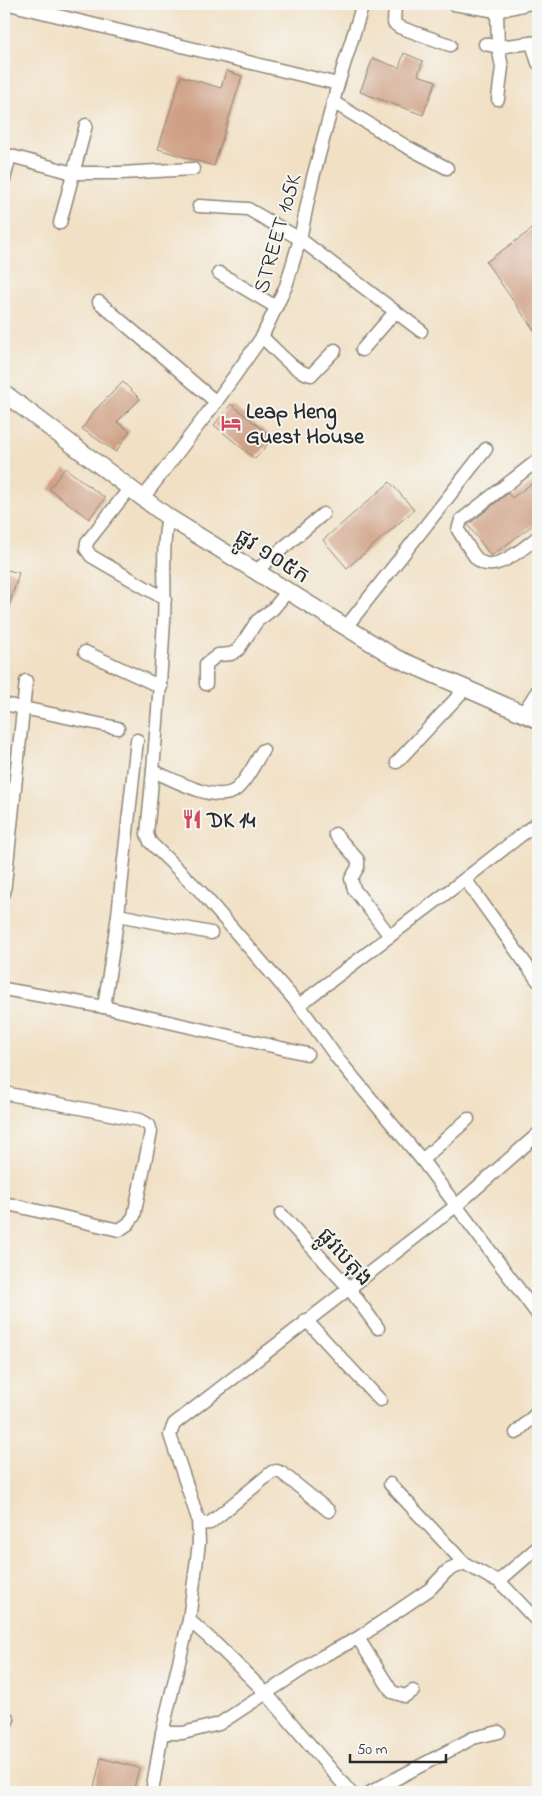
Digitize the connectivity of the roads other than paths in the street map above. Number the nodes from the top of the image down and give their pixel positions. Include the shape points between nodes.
1 (9, 4) edge
2 (363, 4) edge
3 (395, 4) edge
4 (453, 4) edge
5 (527, 4) edge
6 (497, 11) junction
7 (535, 43) edge
8 (485, 44) dead end
9 (450, 45) dead end
10 (498, 47) junction
11 (538, 63) edge
12 (338, 84) junction
13 (498, 99) dead end
14 (333, 102) junction
15 (86, 126) dead end
16 (7, 155) edge
17 (447, 168) dead end
18 (193, 169) dead end
19 (73, 173) junction
20 (4, 179) edge
21 (198, 206) dead end
22 (60, 223) dead end
23 (300, 239) junction
24 (219, 273) dead end
25 (99, 302) dead end
26 (276, 307) junction
27 (395, 312) junction
28 (421, 331) dead end
29 (262, 336) junction
30 (336, 350) dead end
31 (362, 350) dead end
32 (4, 394) edge
33 (216, 402) junction
34 (486, 449) dead end
35 (538, 460) edge
36 (130, 488) junction
37 (143, 498) junction
38 (323, 514) dead end
39 (168, 517) junction
40 (538, 537) edge
41 (256, 571) junction
42 (288, 591) junction
43 (165, 599) junction
44 (346, 627) junction
45 (85, 652) dead end
46 (26, 681) dead end
47 (206, 684) dead end
48 (161, 687) junction
49 (465, 689) junction
50 (538, 690) edge
51 (4, 704) edge
52 (23, 708) junction
53 (531, 717) edge
54 (118, 728) dead end
55 (137, 740) dead end
56 (263, 750) dead end
57 (397, 762) dead end
58 (154, 771) junction
59 (538, 822) edge
60 (335, 834) dead end
61 (465, 880) junction
62 (4, 893) edge
63 (118, 916) junction
64 (211, 932) dead end
65 (390, 936) junction
66 (538, 981) edge
67 (4, 989) edge
68 (299, 1005) junction
69 (104, 1007) junction
70 (307, 1054) dead end
71 (4, 1093) edge
72 (468, 1119) dead end
73 (538, 1134) edge
74 (422, 1160) junction
75 (4, 1203) edge
76 (456, 1205) junction
77 (281, 1214) dead end
78 (349, 1288) junction
79 (538, 1315) edge
80 (306, 1320) junction
81 (378, 1328) dead end
82 (380, 1400) dead end
83 (538, 1412) edge
84 (516, 1433) dead end
85 (390, 1484) dead end
86 (329, 1511) dead end
87 (199, 1524) junction
88 (538, 1547) edge
89 (464, 1563) junction
90 (499, 1581) junction
91 (189, 1620) junction
92 (538, 1622) edge
93 (358, 1638) junction
94 (413, 1691) dead end
95 (266, 1693) junction
96 (499, 1732) dead end
97 (162, 1733) junction
98 (152, 1792) edge
99 (350, 1792) edge
100 (371, 1792) edge

1 - 12 street
2 - 12 street, STREET 105K
3 - 9 street via 394,23 399,27
4 - 6 street
5 - 6 street
6 - 10 street
7 - 10 street
7 - 11 street
8 - 10 street
10 - 13 street via 502,68
12 - 14 street, STREET 105K
14 - 17 street
14 - 23 street, STREET 105K
15 - 19 street
16 - 19 street
16 - 20 street
18 - 19 street
19 - 22 street
21 - 23 street via 248,209
23 - 26 street, STREET 105K
23 - 27 street
24 - 26 street
25 - 33 street
26 - 29 street, STREET 105K
27 - 28 street
27 - 31 street
29 - 30 street via 304,373 311,374
29 - 33 street, STREET 105K
32 - 36 main road, ផ្លូវ ១០៥ក
33 - 37 street, STREET 105K
34 - 44 street
35 - 40 street via 461,520 458,530 478,560 488,565 504,562
36 - 37 main road, ផ្លូវ ១០៥ក
36 - 43 street via 87,542 86,549 91,556
37 - 39 main road, ផ្លូវ ១០៥ក
38 - 41 street
39 - 41 main road, ផ្លូវ ១០៥ក
39 - 43 street
41 - 42 main road, ផ្លូវ ១០៥ក
42 - 44 main road, ផ្លូវ ១០៥ក
42 - 47 street via 258,621 238,650 218,656 206,664
43 - 48 street
44 - 49 main road, ផ្លូវ ១០៥ក via 396,658
45 - 48 street
46 - 52 street
48 - 58 street
49 - 53 main road, ផ្លូវ ១០៥ក
49 - 57 street
50 - 53 street
51 - 52 street
52 - 54 street
52 - 62 street
55 - 63 street
56 - 58 street via 242,783 225,794 208,794
58 - 68 street via 147,834 150,842 200,891
59 - 61 street
60 - 65 street via 358,860 351,879 354,889
61 - 65 street
61 - 66 street
63 - 64 street
63 - 69 street
65 - 68 street
67 - 69 street
68 - 74 street via 337,1058
69 - 70 street
71 - 75 street via 140,1120 148,1125 151,1132 134,1216 119,1230
72 - 74 street
73 - 76 street
74 - 76 street
76 - 78 street
76 - 79 street
77 - 78 street, ផ្លូវបេតុង
78 - 80 street
78 - 81 street, ផ្លូវបេតុង
80 - 82 street
80 - 87 street via 179,1419 171,1429 170,1435
83 - 84 street
85 - 89 street
86 - 87 street via 276,1471 210,1523
87 - 91 street
88 - 90 street
89 - 90 street
89 - 93 street via 447,1571 430,1589
90 - 92 street
91 - 95 street
91 - 97 street
93 - 94 street via 392,1692 405,1696
93 - 95 street via 323,1656
95 - 97 street via 219,1724 183,1733
95 - 99 street
96 - 100 street via 473,1738
97 - 98 street

